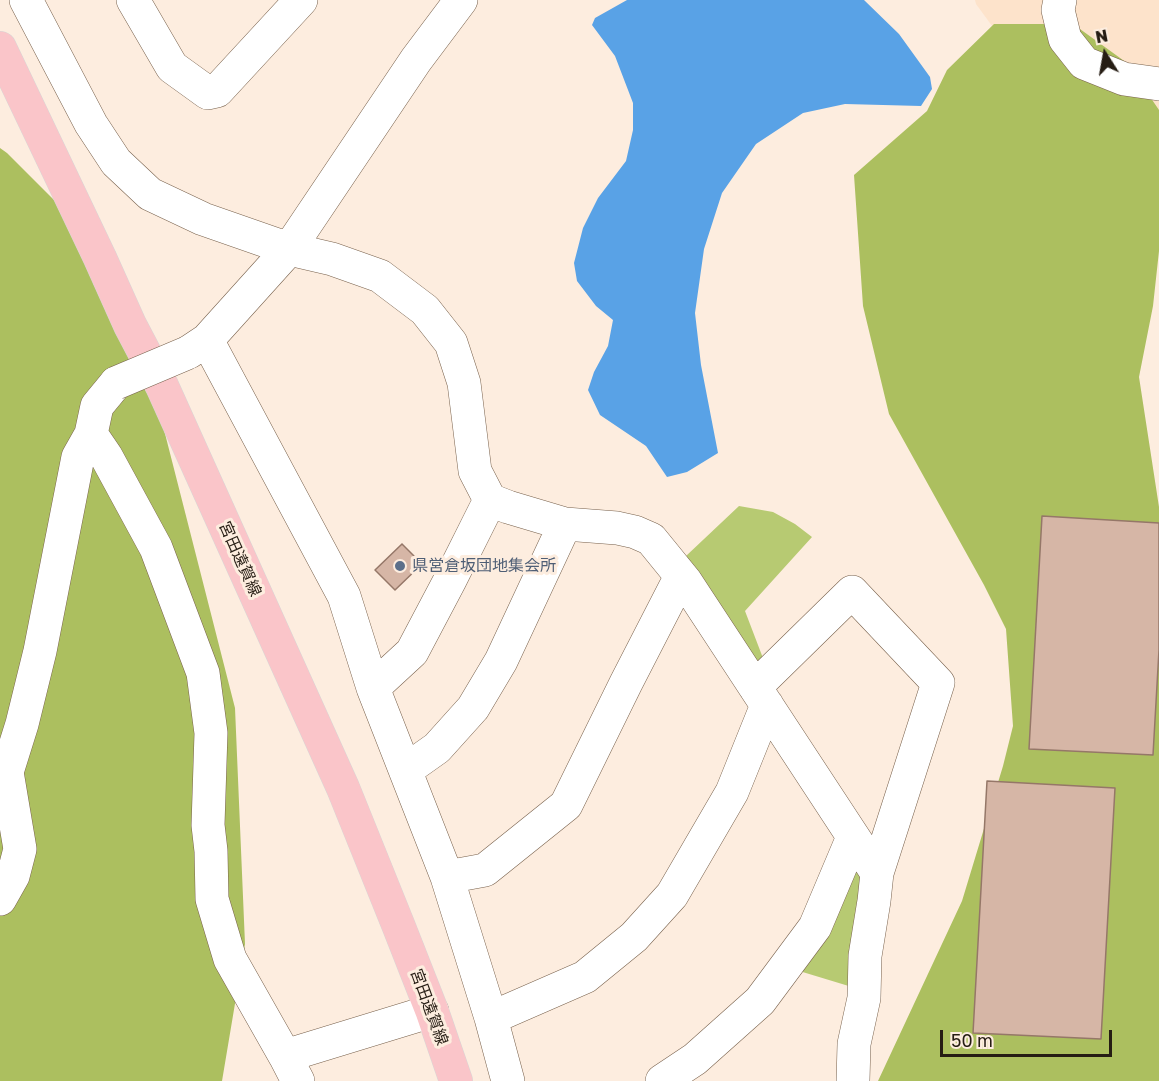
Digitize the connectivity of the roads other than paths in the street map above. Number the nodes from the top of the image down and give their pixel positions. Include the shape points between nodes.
1 (26, 0) edge
2 (134, 0) edge
3 (301, 0) edge
4 (459, 0) edge
5 (1060, 0) edge
6 (0, 48) edge
7 (1159, 84) edge
8 (289, 249) junction
9 (197, 346) junction
10 (91, 434) junction
11 (490, 500) junction
12 (565, 524) junction
13 (681, 576) junction
14 (374, 688) junction
15 (761, 696) junction
16 (406, 770) junction
17 (853, 837) junction
18 (876, 873) junction
19 (447, 877) junction
20 (0, 899) edge
21 (432, 1011) junction
22 (491, 1018) junction
23 (291, 1068) edge
24 (456, 1081) edge
25 (508, 1081) edge
26 (662, 1081) edge
27 (853, 1081) edge

1 - 8 street via 91,124 116,162 150,194 202,219
2 - 3 street via 172,67 208,93 217,91
4 - 8 street
5 - 7 street via 1058,10 1065,39 1084,63 1124,79
6 - 21 main road, 宮田遠賀線 via 162,386 338,777
8 - 9 street
8 - 11 street via 380,276 425,310 451,343 464,383 475,471
9 - 10 street, bridge via 116,383 98,406
9 - 14 street via 344,596
10 - 20 street via 78,457 40,651 7,771 20,849 13,876
10 - 23 street via 156,548 203,673 211,733 208,825 212,899 230,959
11 - 12 street
11 - 14 street via 412,652
12 - 13 street via 617,528 651,539
12 - 16 street via 501,661 473,708 437,748
13 - 15 street
13 - 19 street via 566,805 485,870
14 - 16 street
15 - 17 street
15 - 18 street via 852,592 938,683
15 - 22 street via 732,792 672,895 634,937 585,977
16 - 19 street
17 - 18 street
17 - 26 street via 815,927 760,1001 695,1059
18 - 27 street via 865,956 864,998 854,1044
19 - 22 street
21 - 23 street
21 - 24 main road, 宮田遠賀線
22 - 25 street

